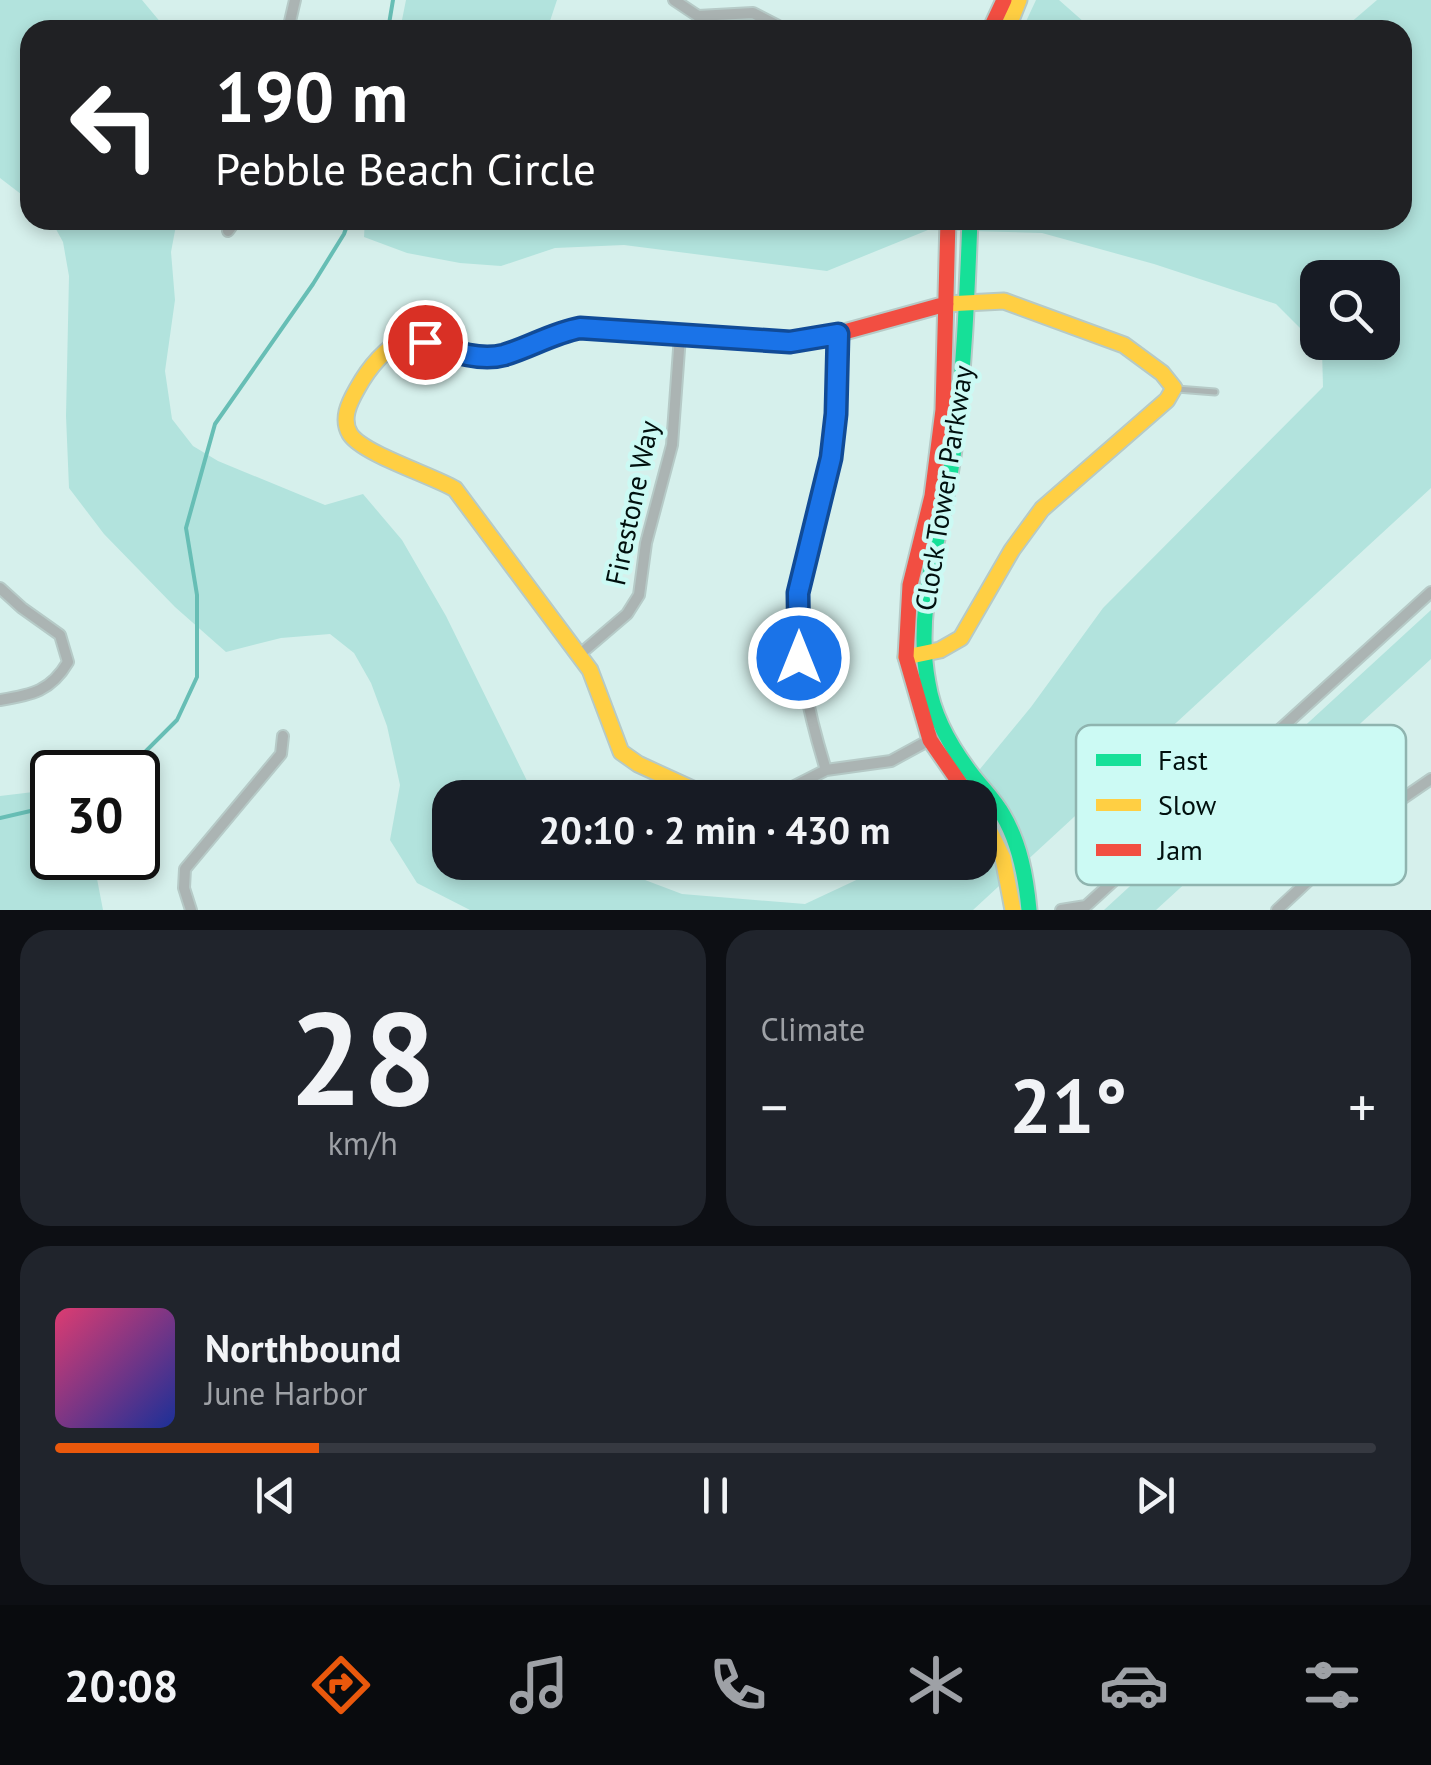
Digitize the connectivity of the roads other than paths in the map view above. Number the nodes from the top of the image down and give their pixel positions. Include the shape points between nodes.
1 (279, 0) edge
2 (674, 0) edge
3 (294, 3) edge
4 (768, 20) edge
5 (948, 230) edge
6 (970, 230) edge
7 (968, 303) junction
8 (946, 304) junction
9 (838, 334) junction
10 (680, 336) junction
11 (1174, 388) junction
12 (1215, 392) dead end
13 (0, 588) edge
14 (1431, 592) edge
15 (924, 654) junction
16 (579, 655) junction
17 (906, 657) junction
18 (0, 700) edge
19 (1285, 725) edge
20 (946, 731) junction
21 (283, 736) dead end
22 (930, 740) junction
23 (826, 770) junction
24 (1431, 779) edge
25 (673, 780) edge
26 (806, 780) edge
27 (958, 780) edge
28 (1406, 796) edge
29 (997, 844) edge
30 (1109, 885) edge
31 (1303, 885) edge
32 (191, 910) edge
33 (1013, 910) edge
34 (1029, 910) edge
35 (1062, 910) edge
36 (1276, 910) edge

1 - 3 street
2 - 4 street via 698,16 753,12
5 - 8 street, Clock Tower Parkway
6 - 7 street, Clock Tower Parkway
7 - 8 street
7 - 11 street via 1004,302 1124,345
7 - 15 street, Clock Tower Parkway via 949,487 927,576
8 - 9 street
8 - 17 street, Clock Tower Parkway via 943,410 932,496 910,585
9 - 10 street via 790,342
9 - 23 street via 831,458 798,593 807,712
10 - 16 street, Firestone Way via 672,445 639,595
10 - 16 street via 580,328 501,356 468,356 405,338 384,349 347,402 347,426 360,448 455,489
11 - 12 lane
11 - 15 street via 1042,509 961,638
13 - 18 street via 60,635 68,662 39,693
14 - 19 street
15 - 17 street
15 - 20 street, Clock Tower Parkway via 929,690
16 - 25 street via 622,752
17 - 22 street, Clock Tower Parkway
20 - 22 street
20 - 34 street, Clock Tower Parkway via 1017,844
21 - 32 street via 281,754 185,868
22 - 23 street via 891,761
22 - 27 street, Clock Tower Parkway
23 - 26 street
24 - 28 street
29 - 33 street
30 - 35 street via 1086,906
31 - 36 street

